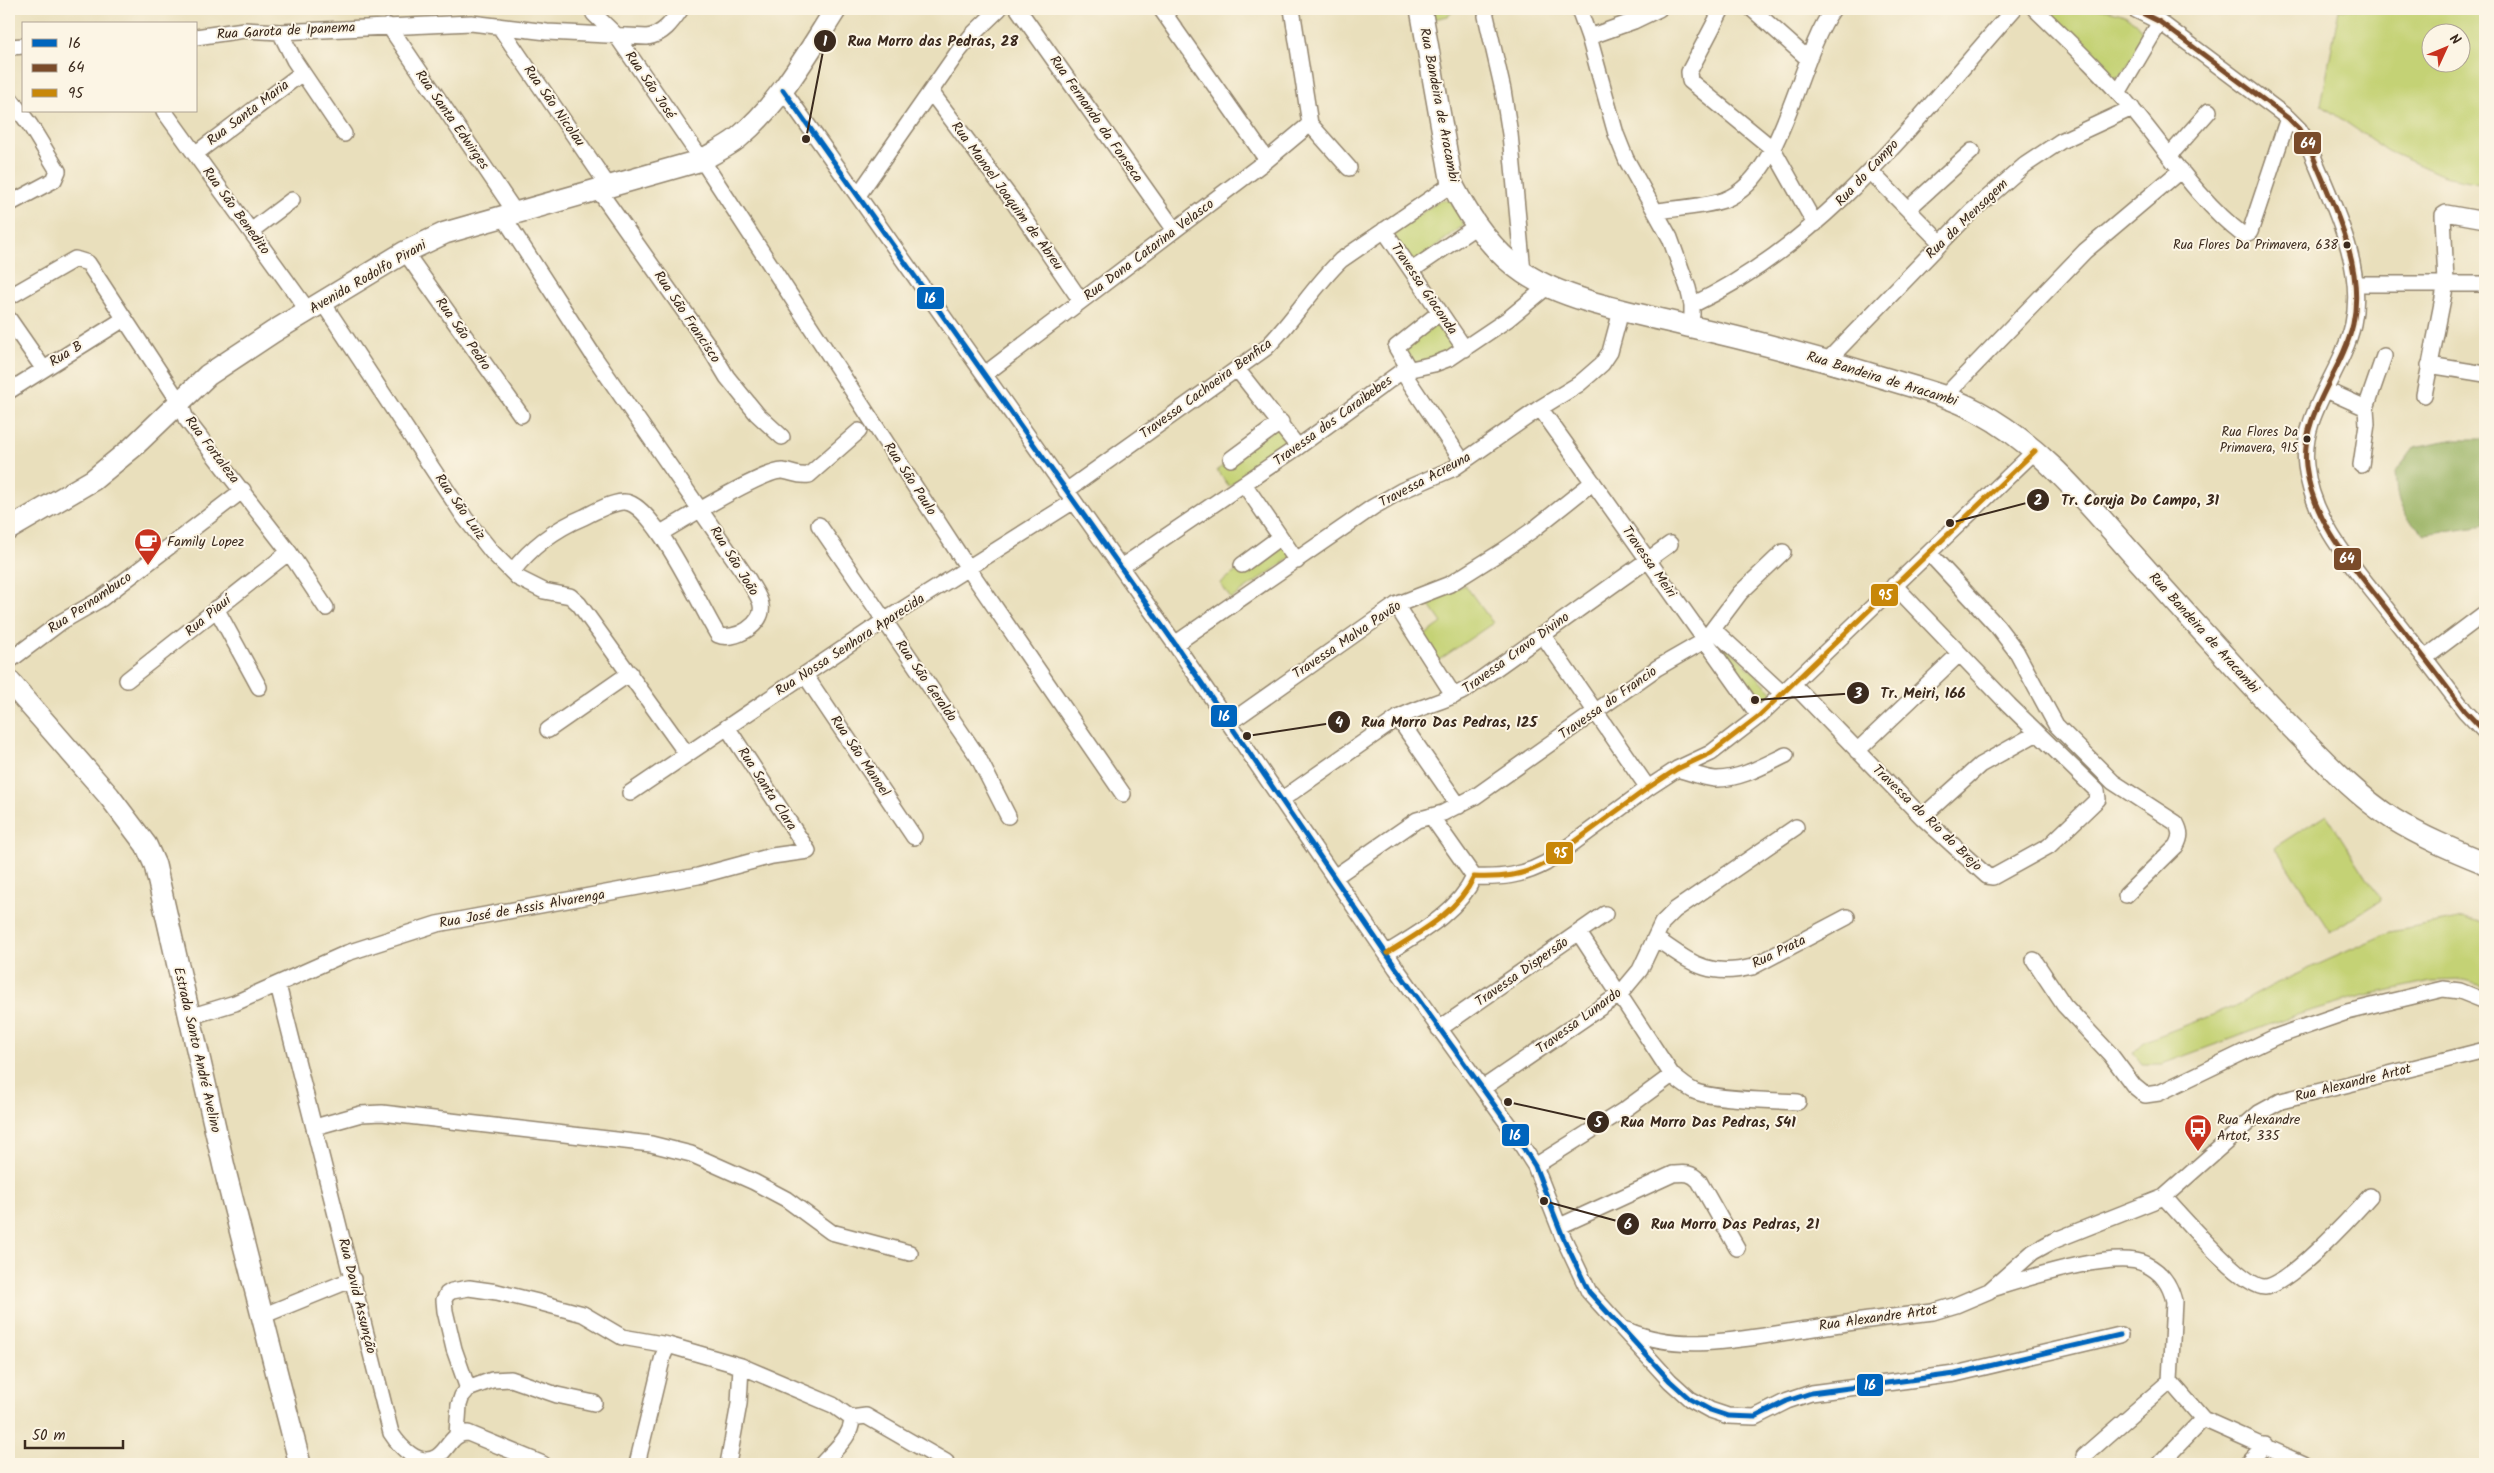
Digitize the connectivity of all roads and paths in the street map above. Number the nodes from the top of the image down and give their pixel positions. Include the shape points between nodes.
1 (681, 9) edge
2 (836, 9) edge
3 (998, 9) edge
4 (1018, 9) edge
5 (1161, 9) edge
6 (1292, 9) edge
7 (1421, 9) edge
8 (1579, 9) edge
9 (1659, 9) edge
10 (1722, 9) edge
11 (1752, 9) edge
12 (1833, 9) edge
13 (2014, 9) edge
14 (2035, 9) edge
15 (2134, 9) edge
16 (596, 11) edge
17 (1486, 16) dead end
18 (2160, 22) junction
19 (389, 26) junction
20 (498, 26) junction
21 (280, 32) junction
22 (616, 35) junction
23 (198, 37) edge
24 (1589, 37) junction
25 (22, 46) edge
26 (9, 47) edge
27 (1807, 58) junction
28 (302, 73) junction
29 (783, 90) junction
30 (931, 92) junction
31 (2118, 93) junction
32 (9, 97) edge
33 (2132, 108) junction
34 (2209, 111) dead end
35 (165, 112) edge
36 (2288, 118) junction
37 (1310, 124) junction
38 (344, 134) dead end
39 (1773, 149) junction
40 (1972, 151) dead end
41 (195, 154) junction
42 (2169, 156) junction
43 (702, 160) junction
44 (1267, 160) junction
45 (1349, 168) dead end
46 (2181, 170) junction
47 (1870, 171) junction
48 (1452, 184) junction
49 (604, 189) junction
50 (859, 194) junction
51 (292, 200) dead end
52 (9, 204) edge
53 (1908, 209) junction
54 (1657, 211) junction
55 (509, 214) junction
56 (2485, 220) edge
57 (1815, 224) junction
58 (1478, 225) junction
59 (1174, 229) junction
60 (1384, 230) junction
61 (251, 231) junction
62 (1940, 243) junction
63 (405, 252) junction
64 (1412, 270) junction
65 (1523, 272) junction
66 (2446, 283) junction
67 (2357, 284) junction
68 (2485, 284) edge
69 (1548, 286) junction
70 (9, 297) edge
71 (1081, 301) junction
72 (1692, 305) junction
73 (316, 307) junction
74 (1621, 311) junction
75 (1440, 312) junction
76 (9, 319) edge
77 (124, 319) junction
78 (1692, 326) junction
79 (1465, 349) junction
80 (2384, 356) dead end
81 (1827, 361) junction
82 (2429, 365) junction
83 (43, 368) junction
84 (1238, 369) junction
85 (1406, 370) junction
86 (985, 374) junction
87 (2485, 374) edge
88 (2326, 390) junction
89 (9, 391) edge
90 (2424, 395) dead end
91 (1945, 396) junction
92 (180, 403) junction
93 (1540, 408) junction
94 (2366, 408) junction
95 (520, 415) dead end
96 (1281, 422) junction
97 (859, 431) dead end
98 (782, 437) dead end
99 (1298, 447) junction
100 (2035, 451) junction
101 (1231, 459) dead end
102 (1463, 462) junction
103 (2361, 465) dead end
104 (1593, 482) junction
105 (1244, 484) junction
106 (243, 490) junction
107 (1070, 496) junction
108 (701, 510) junction
109 (819, 525) dead end
110 (9, 529) edge
111 (661, 533) junction
112 (1280, 537) junction
113 (1670, 544) dead end
114 (289, 552) junction
115 (1783, 552) dead end
116 (1929, 553) junction
117 (1647, 559) junction
118 (1296, 561) junction
119 (1242, 565) dead end
120 (1121, 567) junction
121 (968, 568) junction
122 (512, 572) junction
123 (1894, 585) junction
124 (1396, 605) junction
125 (216, 608) junction
126 (326, 608) dead end
127 (2485, 613) edge
128 (884, 621) junction
129 (1542, 634) junction
130 (1709, 636) junction
131 (1175, 644) junction
132 (1959, 654) junction
133 (2425, 658) junction
134 (9, 661) edge
135 (630, 673) junction
136 (805, 675) junction
137 (9, 680) edge
138 (127, 680) dead end
139 (258, 687) dead end
140 (1788, 689) junction
141 (1454, 696) junction
142 (1595, 713) junction
143 (1759, 716) junction
144 (1398, 718) junction
145 (1229, 723) junction
146 (2056, 725) junction
147 (727, 727) junction
148 (548, 730) dead end
149 (2485, 732) edge
150 (2040, 736) junction
151 (1857, 750) junction
152 (686, 753) junction
153 (1786, 755) dead end
154 (1677, 769) junction
155 (1648, 788) junction
156 (630, 793) dead end
157 (1123, 794) dead end
158 (1281, 800) junction
159 (1459, 806) junction
160 (1008, 816) dead end
161 (1431, 816) junction
162 (1922, 817) junction
163 (1796, 827) dead end
164 (914, 837) dead end
165 (808, 851) joint
166 (2485, 862) edge
167 (1336, 876) junction
168 (1474, 876) junction
169 (2126, 895) dead end
170 (1605, 914) dead end
171 (1847, 917) dead end
172 (1579, 933) junction
173 (1655, 938) junction
174 (1387, 953) junction
175 (2034, 960) dead end
176 (278, 985) junction
177 (1620, 994) junction
178 (2485, 1002) edge
179 (189, 1017) junction
180 (1439, 1030) junction
181 (2485, 1050) edge
182 (1672, 1075) junction
183 (1483, 1088) junction
184 (1798, 1102) dead end
185 (315, 1127) junction
186 (1535, 1166) junction
187 (2370, 1196) dead end
188 (2164, 1197) junction
189 (1560, 1226) junction
190 (1737, 1248) dead end
191 (910, 1253) dead end
192 (353, 1278) junction
193 (1989, 1291) junction
194 (262, 1316) junction
195 (1625, 1330) junction
196 (2120, 1335) dead end
197 (668, 1345) junction
198 (741, 1366) junction
199 (2170, 1381) junction
200 (468, 1389) junction
201 (594, 1403) dead end
202 (851, 1418) junction
203 (2203, 1420) junction
204 (457, 1435) junction
205 (2265, 1445) junction
206 (2084, 1456) dead end
207 (947, 1463) edge
208 (300, 1464) edge
209 (543, 1464) edge
210 (637, 1464) edge
211 (728, 1464) edge
212 (822, 1464) edge
213 (2160, 1464) edge
214 (2247, 1464) edge
215 (2304, 1464) edge

1 - 22 street, Rua Garota de Ipanema via 666,28 653,36
2 - 29 main road, Avenida Rodolfo Pirani
3 - 30 street via 972,35
4 - 59 street, Rua Fernando da Fonseca
5 - 44 street
6 - 37 street
7 - 48 main road, Rua Bandeira de Aracambi
8 - 24 street
9 - 24 street
10 - 39 street via 1688,77
11 - 27 street
12 - 27 street
13 - 47 street, Rua do Campo
14 - 31 street
15 - 18 street
16 - 22 street, Rua São José
17 - 65 street via 1510,134
18 - 31 street
18 - 36 street
19 - 20 street, Rua Garota de Ipanema
19 - 21 street, Rua Garota de Ipanema
19 - 55 street, Rua Santa Edwirges
20 - 22 street, Rua Garota de Ipanema
20 - 49 street, Rua São Nicolau
21 - 23 street, Rua Garota de Ipanema via 244,30
21 - 28 street
22 - 43 street, Rua São José
24 - 54 street via 1619,142
25 - 26 street
27 - 39 street
28 - 38 street
28 - 41 street, Rua Santa Maria
29 - 43 main road, Avenida Rodolfo Pirani via 742,134
29 - 50 street
30 - 50 street
30 - 71 street, Rua Manoel Joaquim de Abreu via 1012,200
31 - 33 street
32 - 52 street via 58,171 54,180
33 - 42 street
33 - 62 street, Rua da Mensagem via 2037,155
34 - 42 street
35 - 41 street, Rua São Benedito
36 - 46 street via 2247,235 2229,224
36 - 67 street via 2308,144 2350,252
37 - 44 street, Rua Dona Catarina Velasco
37 - 45 street
39 - 54 street via 1744,190 1725,200
39 - 57 street
40 - 53 street
41 - 61 street, Rua São Benedito
42 - 46 street
43 - 49 main road, Avenida Rodolfo Pirani
43 - 121 street, Rua São Paulo
44 - 59 street, Rua Dona Catarina Velasco
46 - 91 street via 2085,251
47 - 53 street
47 - 57 street, Rua do Campo
48 - 58 main road, Rua Bandeira de Aracambi
48 - 60 street, Travessa Cachoeira Benfica
49 - 55 main road, Avenida Rodolfo Pirani
49 - 98 street, Rua São Francisco via 736,390
50 - 86 street
51 - 61 street
53 - 62 street
54 - 72 street via 1670,238
55 - 63 main road, Avenida Rodolfo Pirani via 445,233
55 - 108 street, Rua São João via 595,358
56 - 66 street via 2444,214
57 - 72 street, Rua do Campo via 1725,289
58 - 64 street
58 - 65 main road, Rua Bandeira de Aracambi via 1493,245
59 - 71 street, Rua Dona Catarina Velasco
60 - 64 street, Travessa Gioconda
60 - 84 street, Travessa Cachoeira Benfica via 1328,272 1280,333
61 - 73 street, Rua São Benedito
62 - 81 street, Rua da Mensagem
63 - 73 main road, Avenida Rodolfo Pirani
63 - 95 street, Rua São Pedro
64 - 75 street, Travessa Gioconda
65 - 69 main road, Rua Bandeira de Aracambi
66 - 67 street
66 - 68 street
66 - 82 street
67 - 88 street via 2353,324
69 - 74 main road, Rua Bandeira de Aracambi
69 - 79 street, Travessa dos Caraibebes
70 - 77 street, Rua Fortaleza via 75,259 88,263
71 - 86 street, Rua Dona Catarina Velasco
72 - 78 street
73 - 92 main road, Avenida Rodolfo Pirani via 208,375
73 - 122 street, Rua São Luiz via 465,518
74 - 78 main road, Rua Bandeira de Aracambi
74 - 93 street, Travessa Acreuna via 1610,352 1602,364 1579,384
75 - 79 street, Travessa Gioconda
75 - 85 street via 1396,347
76 - 83 street
77 - 83 street, Rua B
77 - 92 street, Rua Fortaleza
78 - 81 main road, Rua Bandeira de Aracambi
79 - 85 street, Travessa dos Caraibebes via 1434,364
80 - 94 street
81 - 91 main road, Rua Bandeira de Aracambi
82 - 87 street
82 - 90 street
83 - 89 street, Rua B
84 - 96 street
84 - 107 street, Travessa Cachoeira Benfica
85 - 99 street, Travessa dos Caraibebes
85 - 102 street
86 - 107 street
88 - 94 street
88 - 133 street via 2310,422 2305,444 2306,466 2322,516 2334,540
91 - 100 main road, Rua Bandeira de Aracambi via 2006,429
92 - 106 street, Rua Fortaleza via 186,419
92 - 110 main road, Avenida Rodolfo Pirani via 93,480
93 - 102 street, Travessa Acreuna
93 - 104 street, Travessa Meiri
94 - 103 street via 2368,424
96 - 99 street
96 - 101 street
97 - 108 street via 809,475 802,477 782,471 756,480
99 - 105 street, Travessa dos Caraibebes
100 - 116 street
100 - 166 main road, Rua Bandeira de Aracambi via 2075,489 2229,663 2326,763 2389,816 2416,833
102 - 118 street, Travessa Acreuna via 1394,495
104 - 117 street, Travessa Meiri
104 - 124 street, Travessa Malva Pavão via 1534,529 1450,584
105 - 112 street
105 - 120 street, Travessa dos Caraibebes
106 - 114 street, Rua Fortaleza
106 - 134 street, Rua Pernambuco via 101,599 61,622
107 - 120 street
107 - 121 street, Rua Nossa Senhora Aparecida
108 - 111 street
108 - 111 street, Rua São João via 748,579 761,605 759,617 736,636 718,636
109 - 128 street, Rua São Geraldo
111 - 122 street, Rua São João via 636,505 624,501 564,525 537,544
112 - 118 street
112 - 119 street
113 - 117 street, Travessa Cravo Divino
114 - 125 street, Rua Piauí
114 - 126 street, Rua Fortaleza
115 - 130 street via 1740,593
116 - 123 street
116 - 146 street via 2016,651
117 - 129 street, Travessa Cravo Divino
117 - 130 street, Travessa Meiri
118 - 131 street, Travessa Acreuna
120 - 131 street
121 - 128 street, Rua Nossa Senhora Aparecida
121 - 157 street, Rua São Paulo
122 - 135 street, Rua São Luiz via 532,586 575,600
123 - 132 street, Travessa do Rio do Brejo
123 - 140 street
124 - 141 street
124 - 145 street, Travessa Malva Pavão
125 - 138 street, Rua Piauí
125 - 139 street
127 - 133 street
128 - 136 street, Rua Nossa Senhora Aparecida
128 - 160 street, Rua São Geraldo via 978,757
129 - 141 street, Travessa Cravo Divino
129 - 142 street
130 - 140 street, Travessa do Rio do Brejo
130 - 142 street, Travessa do Francio via 1666,662
130 - 143 street, Travessa Meiri
131 - 145 street
132 - 150 street, Travessa do Rio do Brejo
132 - 151 street
133 - 149 street
135 - 148 street
135 - 152 street, Rua São Luiz
136 - 147 street, Rua Nossa Senhora Aparecida
136 - 164 street, Rua São Manoel
137 - 179 main road, Estrada Santo André Avelino via 109,796 146,845 160,883
140 - 143 street
140 - 151 street, Travessa do Rio do Brejo
141 - 144 street, Travessa Cravo Divino
142 - 155 street
142 - 159 street, Travessa do Francio
143 - 154 street via 1711,753
144 - 158 street, Travessa Cravo Divino
144 - 159 street
145 - 158 street
146 - 150 street
146 - 169 street via 2113,782 2169,818 2180,831 2176,846
147 - 152 street, Rua Nossa Senhora Aparecida
147 - 165 street, Rua Santa Clara
150 - 162 street via 1980,765
150 - 162 street, Travessa do Rio do Brejo via 2099,796 2049,846 1990,878
151 - 162 street, Travessa do Rio do Brejo
152 - 156 street, Rua Nossa Senhora Aparecida
153 - 154 street via 1727,778 1714,779
154 - 155 street
155 - 168 street via 1531,872 1515,876
158 - 167 street
159 - 161 street, Travessa do Francio
161 - 167 street, Travessa do Francio via 1417,820
161 - 168 street
163 - 173 street, Travessa Lunardo via 1675,910 1662,923
165 - 176 street, Rua José de Assis Alvarenga via 772,856 689,878 437,924 347,953
167 - 174 street
168 - 174 street via 1465,893 1435,921
170 - 172 street, Travessa Dispersão
171 - 173 street, Rua Prata via 1752,967 1735,971 1697,966
172 - 177 street
172 - 180 street, Travessa Dispersão
173 - 177 street, Travessa Lunardo via 1640,970
174 - 180 street
175 - 178 street via 2064,1005 2145,1095 2159,1093 2275,1037 2347,1012 2443,989 2460,991
176 - 179 street, Rua José de Assis Alvarenga via 235,1004
176 - 185 street, Rua David Assunção
177 - 182 street
177 - 183 street, Travessa Lunardo
179 - 194 main road, Estrada Santo André Avelino
180 - 183 street
181 - 188 street, Rua Alexandre Artot via 2281,1101 2258,1113
182 - 184 street via 1695,1092
182 - 186 street
183 - 186 street
185 - 191 street via 361,1114 382,1113 651,1144 691,1154 754,1182 786,1199 831,1232
185 - 192 street, Rua David Assunção
186 - 189 street
187 - 188 street via 2286,1277 2265,1287 2255,1284 2214,1250
188 - 193 street, Rua Alexandre Artot via 2033,1252
189 - 190 street via 1673,1174 1685,1173 1693,1174 1699,1181
189 - 195 street via 1590,1292
192 - 194 street
192 - 204 street, Rua David Assunção via 387,1420 397,1443 415,1457 430,1459 437,1457
193 - 195 street, Rua Alexandre Artot via 1933,1312 1717,1342 1679,1344 1645,1338
193 - 199 street via 2064,1268 2124,1260 2144,1263 2161,1273 2171,1288 2174,1301
194 - 208 main road, Estrada Santo André Avelino
195 - 196 street via 1648,1359 1690,1399 1710,1410 1740,1418 1755,1417 1811,1393 1955,1374
197 - 198 street
197 - 200 street via 622,1336 583,1314 538,1302 469,1288 452,1291 444,1300 445,1311
197 - 210 street
198 - 202 street via 833,1405
198 - 211 street via 739,1404
199 - 203 street
199 - 206 street
200 - 201 street via 492,1380 511,1378 557,1395
200 - 204 street via 458,1405
202 - 207 street via 866,1416
202 - 212 street via 848,1434
203 - 205 street
203 - 213 street
204 - 209 street via 468,1433
205 - 214 street
205 - 215 street

